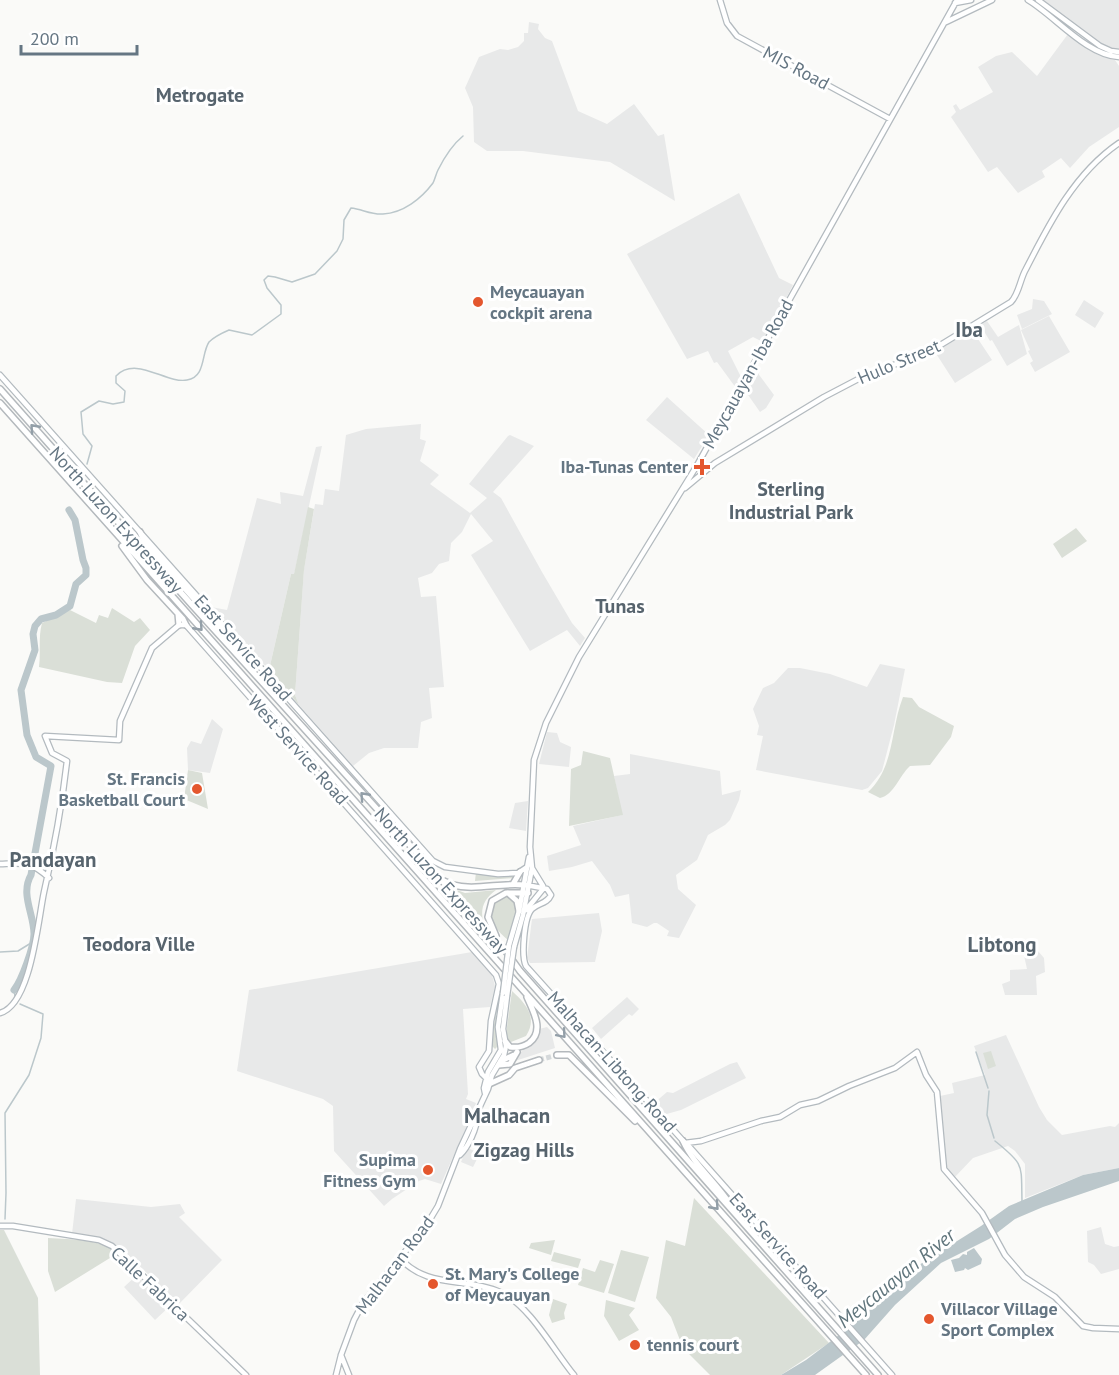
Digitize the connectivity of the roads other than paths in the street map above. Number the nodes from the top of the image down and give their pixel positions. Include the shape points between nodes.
1 (720, 0) edge
2 (971, 0) edge
3 (992, 0) edge
4 (1028, 0) edge
5 (1038, 0) edge
6 (982, 1) edge
7 (956, 2) edge
8 (944, 23) junction
9 (1119, 52) edge
10 (1119, 57) edge
11 (890, 118) junction
12 (1119, 143) edge
13 (0, 375) edge
14 (0, 389) edge
15 (0, 404) edge
16 (684, 489) junction
17 (104, 521) junction
18 (140, 532) junction
19 (177, 613) junction
20 (179, 625) junction
21 (186, 625) junction
22 (253, 673) junction
23 (0, 864) edge
24 (530, 867) junction
25 (519, 875) junction
26 (438, 876) junction
27 (49, 878) junction
28 (513, 884) junction
29 (526, 885) junction
30 (547, 889) junction
31 (525, 892) junction
32 (506, 893) junction
33 (521, 913) junction
34 (505, 950) junction
35 (523, 991) junction
36 (505, 994) junction
37 (0, 1013) edge
38 (505, 1041) junction
39 (489, 1046) junction
40 (501, 1048) junction
41 (519, 1049) junction
42 (557, 1055) tunnel mouth
43 (487, 1056) junction
44 (539, 1060) tunnel mouth
45 (498, 1064) junction
46 (512, 1071) junction
47 (488, 1081) junction
48 (654, 1138) junction
49 (685, 1143) junction
50 (741, 1220) junction
51 (0, 1226) edge
52 (400, 1258) junction
53 (1119, 1329) edge
54 (341, 1355) junction
55 (246, 1375) edge
56 (336, 1375) edge
57 (349, 1375) edge
58 (574, 1375) edge
59 (866, 1375) edge
60 (878, 1375) edge
61 (892, 1375) edge

1 - 11 main road, MIS Road via 727,23 737,36
2 - 7 main road
3 - 6 main road
4 - 10 main road via 1096,51
5 - 9 main road via 1105,50
6 - 8 main road
7 - 8 main road, Meycauayan-Iba Road
8 - 11 main road, Meycauayan-Iba Road
11 - 16 main road, Meycauayan-Iba Road
12 - 16 main road, Hulo Street via 1075,183 1011,302 924,354 854,381 723,458
13 - 18 main road, East Service Road
22 -> 14 highway, North Luzon Expressway
15 - 17 highway, North Luzon Expressway
16 - 24 main road, Meycauayan-Iba Road via 579,657 543,729 534,760
17 - 19 highway
17 -> 35 highway, North Luzon Expressway
18 - 22 highway via 147,545 237,647
18 - 25 main road, East Service Road via 433,861 445,867
19 - 20 highway
19 - 21 highway
20 - 21 main road
20 - 27 main road via 152,648 120,721 119,740 45,736 52,753 68,760
21 - 39 main road, West Service Road via 495,974 499,984
26 -> 22 highway, North Luzon Expressway
23 - 27 main road via 29,864
24 - 25 main road
24 - 29 main road, Meycauayan-Iba Road
24 - 30 main road
25 - 28 highway
25 - 29 main road
26 - 28 highway via 462,887
26 - 34 highway, North Luzon Expressway
27 - 37 main road via 28,971 18,998 10,1009
28 - 29 highway
29 - 30 main road
29 - 31 main road, Malhacan Road
30 - 33 main road via 538,892
30 - 49 main road, Malhacan-Libtong Road via 549,899 528,915 524,962
31 - 32 highway
31 - 33 main road, Malhacan Road
32 - 33 highway via 516,899
32 - 34 highway via 492,901 488,915
33 - 36 main road, Malhacan Road, bridge
34 - 50 highway, North Luzon Expressway
35 - 41 highway via 537,1029 532,1040
35 -> 48 highway, North Luzon Expressway
36 - 38 main road, Malhacan Road
36 - 40 main road, Malhacan Road via 498,1027
38 - 41 highway
38 - 45 main road, Malhacan Road via 506,1049
39 - 40 main road via 494,1050
39 - 43 main road, West Service Road
40 - 45 main road, Malhacan Road
41 - 45 highway via 512,1063
42 - 48 highway via 569,1055
43 - 45 main road
43 - 47 main road, West Service Road via 479,1067
44 - 46 highway
45 - 46 highway via 504,1071
45 - 47 main road, Malhacan Road
46 - 47 highway
47 - 52 main road, Malhacan Road via 432,1217
48 -> 59 highway, North Luzon Expressway
49 - 50 highway
49 - 53 main road, Malhacan-Libtong Road via 780,1117 800,1105 895,1068 917,1052 937,1092 944,1169 986,1219 1005,1256 1083,1326
49 - 61 main road, East Service Road
50 - 60 highway, North Luzon Expressway
51 - 55 main road, Calle Fabrica via 112,1246
52 - 54 main road, Malhacan Road via 363,1304
52 - 58 main road via 414,1272 506,1295 525,1311
54 - 56 main road, Malhacan Road
54 - 57 main road

